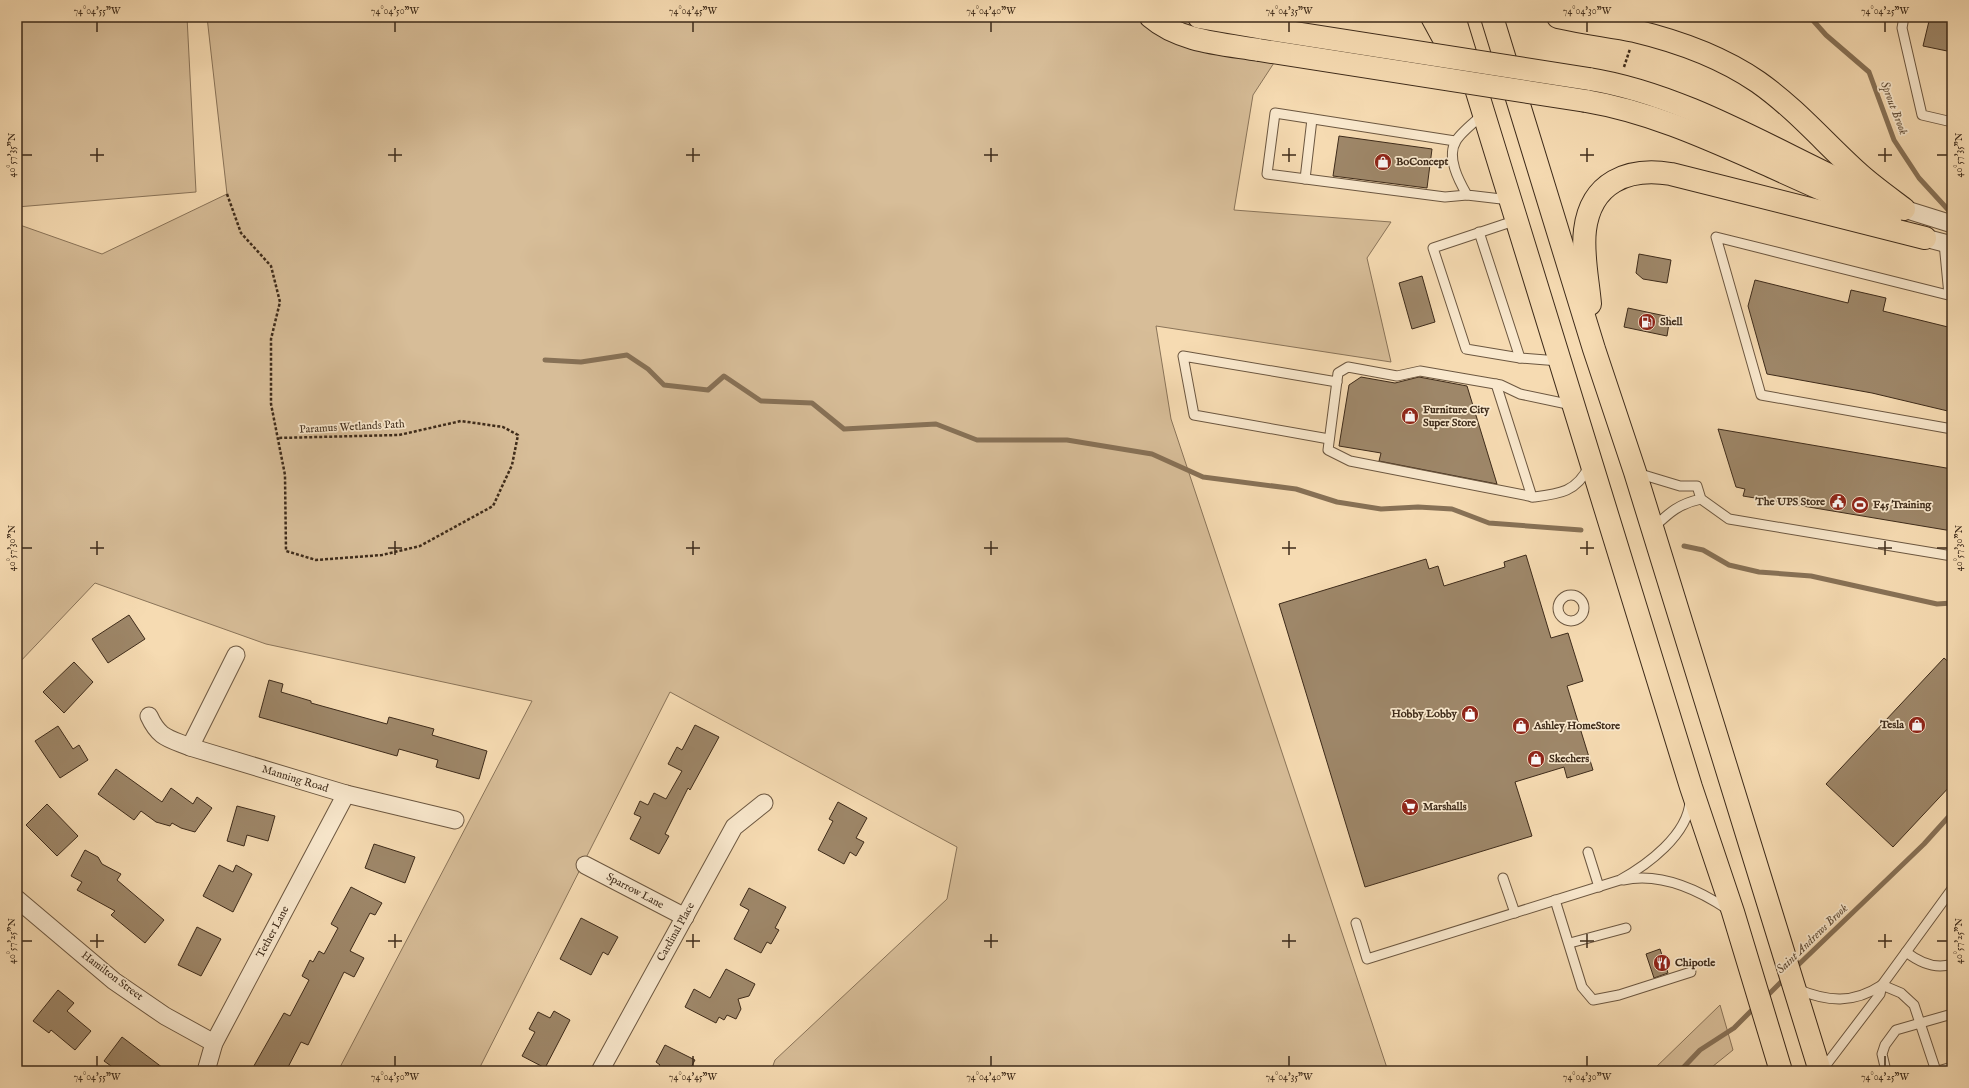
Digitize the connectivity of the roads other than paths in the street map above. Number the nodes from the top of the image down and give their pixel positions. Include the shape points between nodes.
1 (1151, 17) edge
2 (1199, 17) edge
3 (1432, 17) edge
4 (1454, 17) edge
5 (1492, 17) edge
6 (1558, 17) edge
7 (1904, 17) edge
8 (1483, 110) junction
9 (1312, 119) junction
10 (1952, 122) edge
11 (1455, 141) junction
12 (1305, 179) junction
13 (1466, 195) junction
14 (1514, 210) junction
15 (1913, 212) junction
16 (1952, 224) edge
17 (1479, 232) junction
18 (1940, 242) edge
19 (1951, 296) edge
20 (1594, 349) junction
21 (1520, 358) junction
22 (1560, 361) junction
23 (1337, 382) junction
24 (1496, 384) junction
25 (1574, 406) junction
26 (1952, 429) edge
27 (1329, 439) junction
28 (1591, 461) junction
29 (1635, 472) junction
30 (1532, 496) junction
31 (1701, 499) junction
32 (1653, 528) junction
33 (1952, 556) edge
34 (236, 655) dead end
35 (148, 716) dead end
36 (190, 747) junction
37 (1691, 787) junction
38 (346, 794) junction
39 (764, 803) dead end
40 (454, 820) dead end
41 (1588, 852) dead end
42 (585, 865) dead end
43 (1503, 878) dead end
44 (1612, 883) junction
45 (1599, 887) junction
46 (1952, 889) edge
47 (17, 899) edge
48 (1555, 900) junction
49 (1733, 912) junction
50 (1515, 913) junction
51 (685, 917) junction
52 (1356, 923) dead end
53 (1626, 928) dead end
54 (1570, 943) junction
55 (1906, 952) junction
56 (1952, 964) edge
57 (1690, 972) dead end
58 (1882, 985) junction
59 (1795, 992) junction
60 (1952, 1014) edge
61 (1919, 1018) junction
62 (214, 1043) junction
63 (1952, 1067) edge
64 (206, 1071) edge
65 (600, 1071) edge
66 (1781, 1071) edge
67 (1820, 1071) edge
68 (1825, 1071) edge
69 (1886, 1071) edge
70 (1937, 1071) edge

1 - 18 highway, bridge via 1166,27 1190,37 1586,101 1640,113 1693,132
2 - 15 highway, bridge via 1590,79 1631,88 1678,105
3 - 8 highway
4 - 8 highway
5 - 20 highway
6 - 15 highway via 1656,37 1740,70 1793,109 1856,172
7 - 10 lane via 1902,28 1922,115
8 - 11 lane
8 - 14 highway
9 - 11 lane
9 - 12 lane
9 - 12 lane via 1275,113 1267,174
11 - 13 lane via 1453,157 1458,178
12 - 13 lane via 1446,197
13 - 14 lane
14 - 17 lane
14 - 22 highway
15 - 16 street
17 - 21 lane
17 - 21 lane via 1433,248 1466,349
18 - 19 lane
18 - 20 highway via 1671,174 1648,171 1628,174 1601,192 1587,220 1585,242
19 - 26 lane via 1716,237 1761,395
20 - 29 highway
21 - 22 lane
22 - 25 highway
23 - 24 lane via 1338,373 1348,368 1397,376 1420,371
23 - 27 lane
23 - 27 lane via 1183,356 1194,415
24 - 25 lane via 1520,394
24 - 30 lane
25 - 28 highway
27 - 30 lane via 1328,450 1350,461
28 - 30 lane via 1575,486 1562,493
28 - 37 highway
29 - 31 lane via 1680,486 1697,486
29 - 32 highway
31 - 32 lane via 1684,503
31 - 33 lane via 1729,519
32 - 59 highway
34 - 36 street
35 - 36 street, Manning Road via 155,730
36 - 38 street, Manning Road
37 - 44 lane via 1690,806 1682,825 1671,841 1644,866
37 - 49 highway
38 - 40 street, Manning Road
38 - 62 street, Tether Lane
39 - 51 street, Cardinal Place via 734,827
41 - 45 lane
42 - 51 street, Sparrow Lane
43 - 50 lane
44 - 45 lane
44 - 49 lane via 1637,879 1669,882 1710,897
45 - 48 lane
46 - 55 lane
47 - 62 street, Hamilton Street via 114,981 166,1016
48 - 50 lane
48 - 54 lane
49 - 66 highway
50 - 52 lane via 1366,959
51 - 65 street, Cardinal Place
53 - 54 lane
54 - 57 lane via 1582,987 1593,1000 1619,995
55 - 56 lane via 1929,965 1945,967
55 - 58 lane
58 - 59 lane via 1865,995 1842,999
58 - 61 lane via 1908,998
58 - 68 lane via 1880,994 1826,1065
59 - 67 highway
60 - 61 lane
61 - 69 lane via 1896,1030 1885,1045 1882,1054
61 - 70 lane
62 - 64 street, Tether Lane
63 - 70 lane

